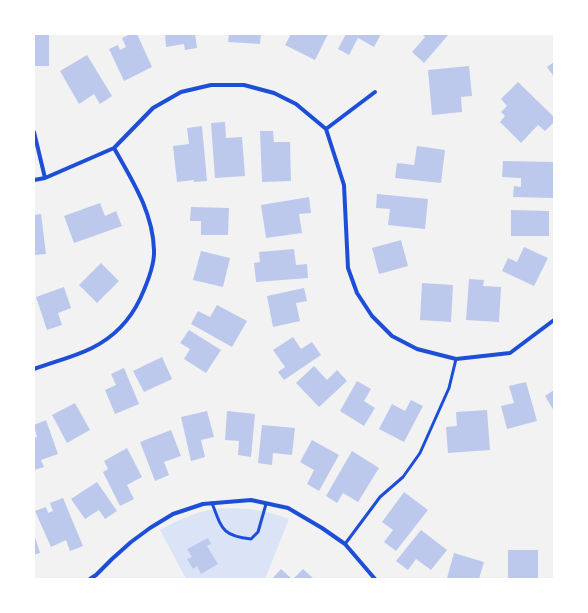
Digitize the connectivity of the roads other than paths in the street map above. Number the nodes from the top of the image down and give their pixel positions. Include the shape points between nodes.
1 (375, 92) dead end
2 (326, 129) junction
3 (34, 132) edge
4 (114, 148) junction
5 (45, 178) junction
6 (34, 180) edge
7 (554, 320) edge
8 (456, 359) junction
9 (34, 369) edge
10 (212, 503) junction
11 (266, 504) junction
12 (345, 544) junction
13 (90, 579) edge
14 (375, 579) edge

1 - 2 street
2 - 4 street via 296,104 274,94 244,85 211,85 181,92 153,108
2 - 8 street via 344,185 348,268 357,293 372,316 392,336 417,349
3 - 5 street
4 - 5 street
4 - 9 street via 140,194 151,224 154,251 148,281 135,310 120,330 92,348
5 - 6 street
7 - 8 street via 510,353
8 - 12 lane via 450,388 420,453 403,477 380,497
10 - 11 street via 251,500
10 - 11 lane via 225,531 236,538 252,539 258,532
10 - 13 street via 173,514 150,528
11 - 12 street via 288,508
12 - 14 street

